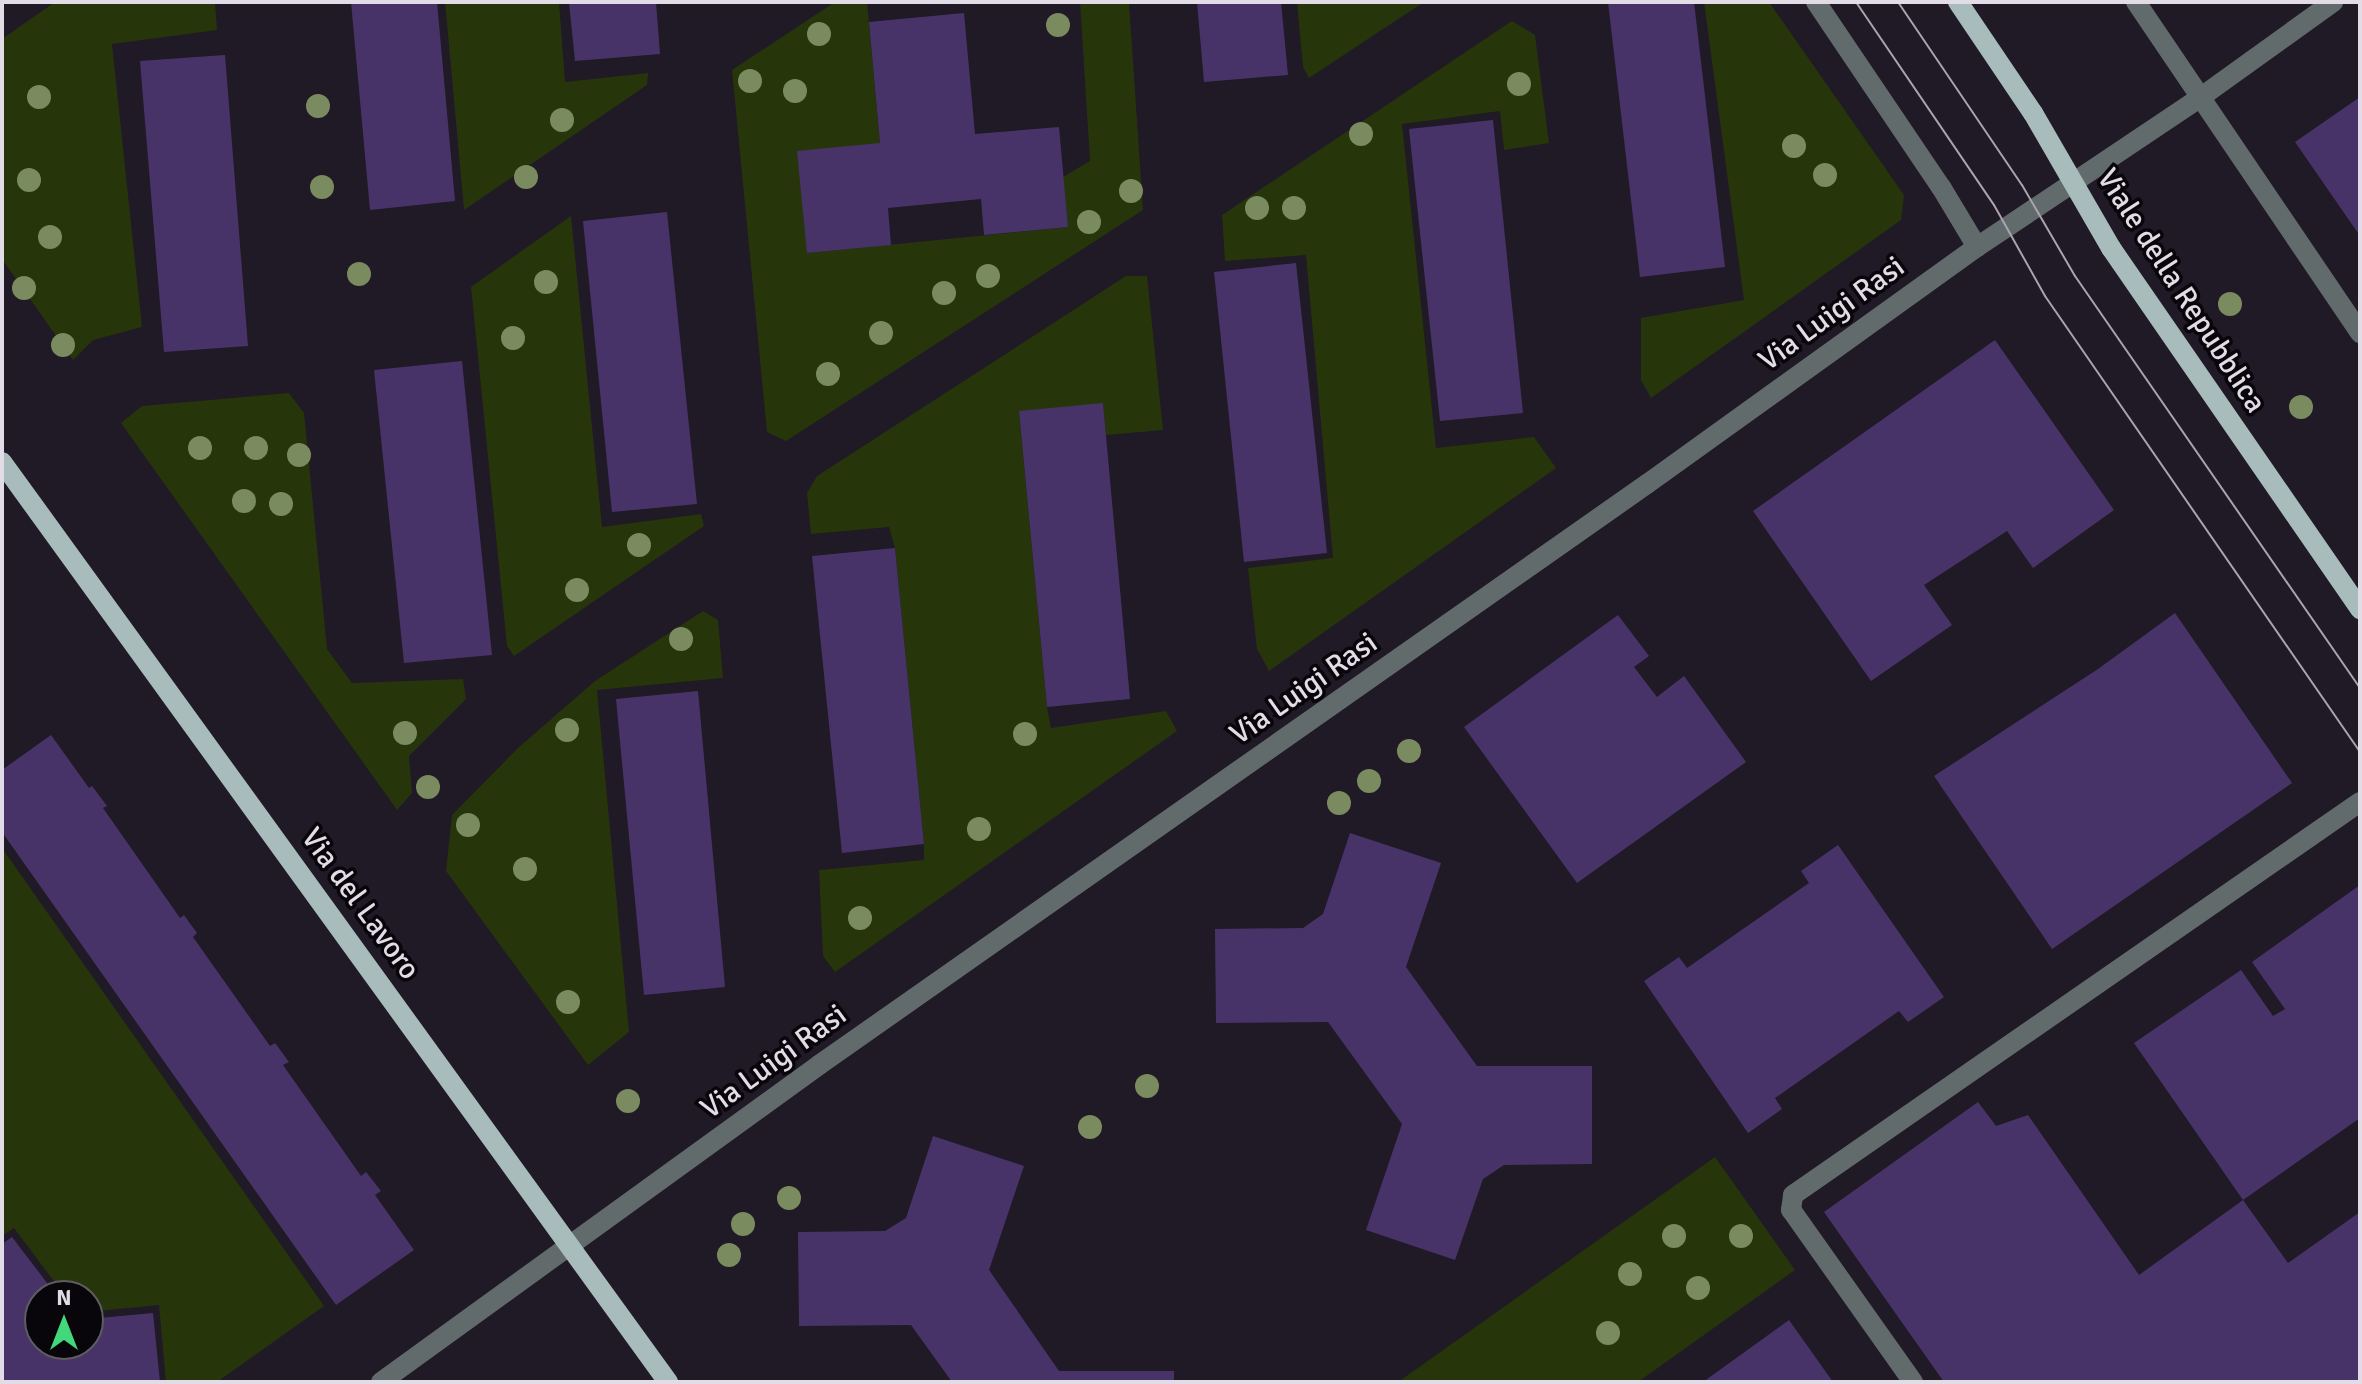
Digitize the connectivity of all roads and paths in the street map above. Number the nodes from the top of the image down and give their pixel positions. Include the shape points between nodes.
1 (1816, 2) edge
2 (1958, 2) edge
3 (2136, 2) edge
4 (2333, 2) edge
5 (2201, 97) junction
6 (2074, 183) junction
7 (1977, 247) junction
8 (2360, 333) edge
9 (2, 462) edge
10 (2360, 609) edge
11 (2360, 802) edge
12 (570, 1247) junction
13 (381, 1382) edge
14 (668, 1382) edge
15 (1913, 1382) edge

1 - 7 street
2 - 6 main road, Viale della Repubblica
3 - 5 street
4 - 5 street, Via Luigi Rasi
5 - 6 street, Via Luigi Rasi
5 - 8 street
6 - 7 street, Via Luigi Rasi
6 - 10 main road, Viale della Repubblica via 2111,248
7 - 12 street, Via Luigi Rasi via 819,1065
9 - 12 main road, Via del Lavoro
11 - 15 street via 1793,1195 1791,1210
12 - 13 street, Via Luigi Rasi
12 - 14 main road, Via del Lavoro

